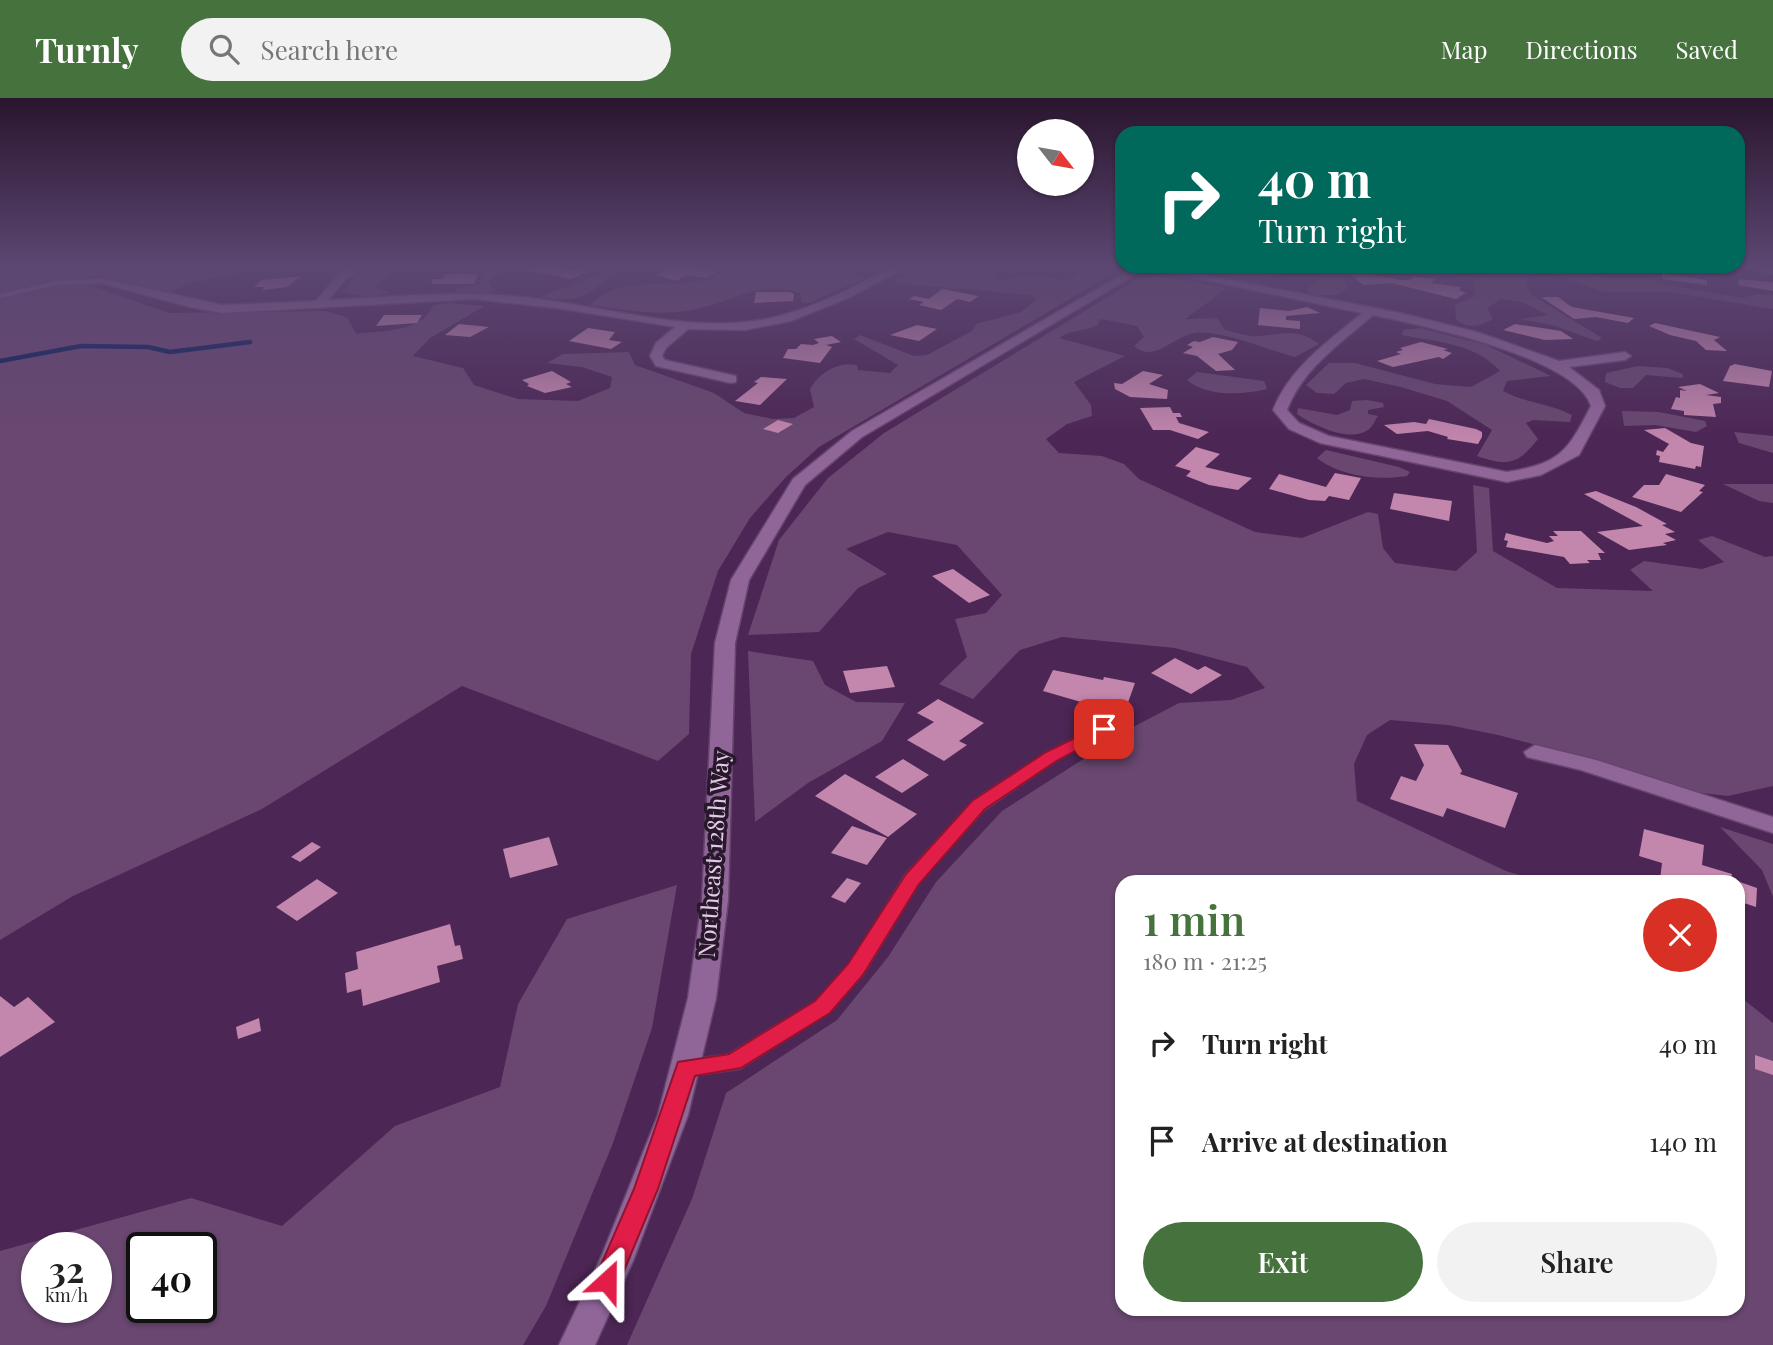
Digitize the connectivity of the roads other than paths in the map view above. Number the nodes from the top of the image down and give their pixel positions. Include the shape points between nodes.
1 (679, 324) edge
2 (755, 324) edge
3 (1045, 324) edge
4 (1356, 324) edge
5 (1425, 324) edge
6 (685, 325) junction
7 (1625, 356) dead end
8 (1558, 365) junction
9 (730, 379) dead end
10 (1104, 729) dead end
11 (1535, 752) dead end
12 (1773, 825) edge
13 (686, 1068) junction
14 (577, 1345) edge

1 - 6 street
2 - 6 street
3 - 13 street, Northeast 128th Way via 857,434 829,456 799,482 740,580 723,660 715,900 702,998
4 - 8 street via 1294,380 1284,395 1280,410 1294,426 1325,440 1507,477 1536,472 1574,452 1598,406 1594,393
5 - 8 street via 1473,335
6 - 9 street via 660,346 656,356 661,363
7 - 8 street
10 - 13 lane via 1052,756 979,805 912,879 856,970 822,1007 733,1062
11 - 12 street
13 - 14 street, Northeast 128th Way via 646,1189

